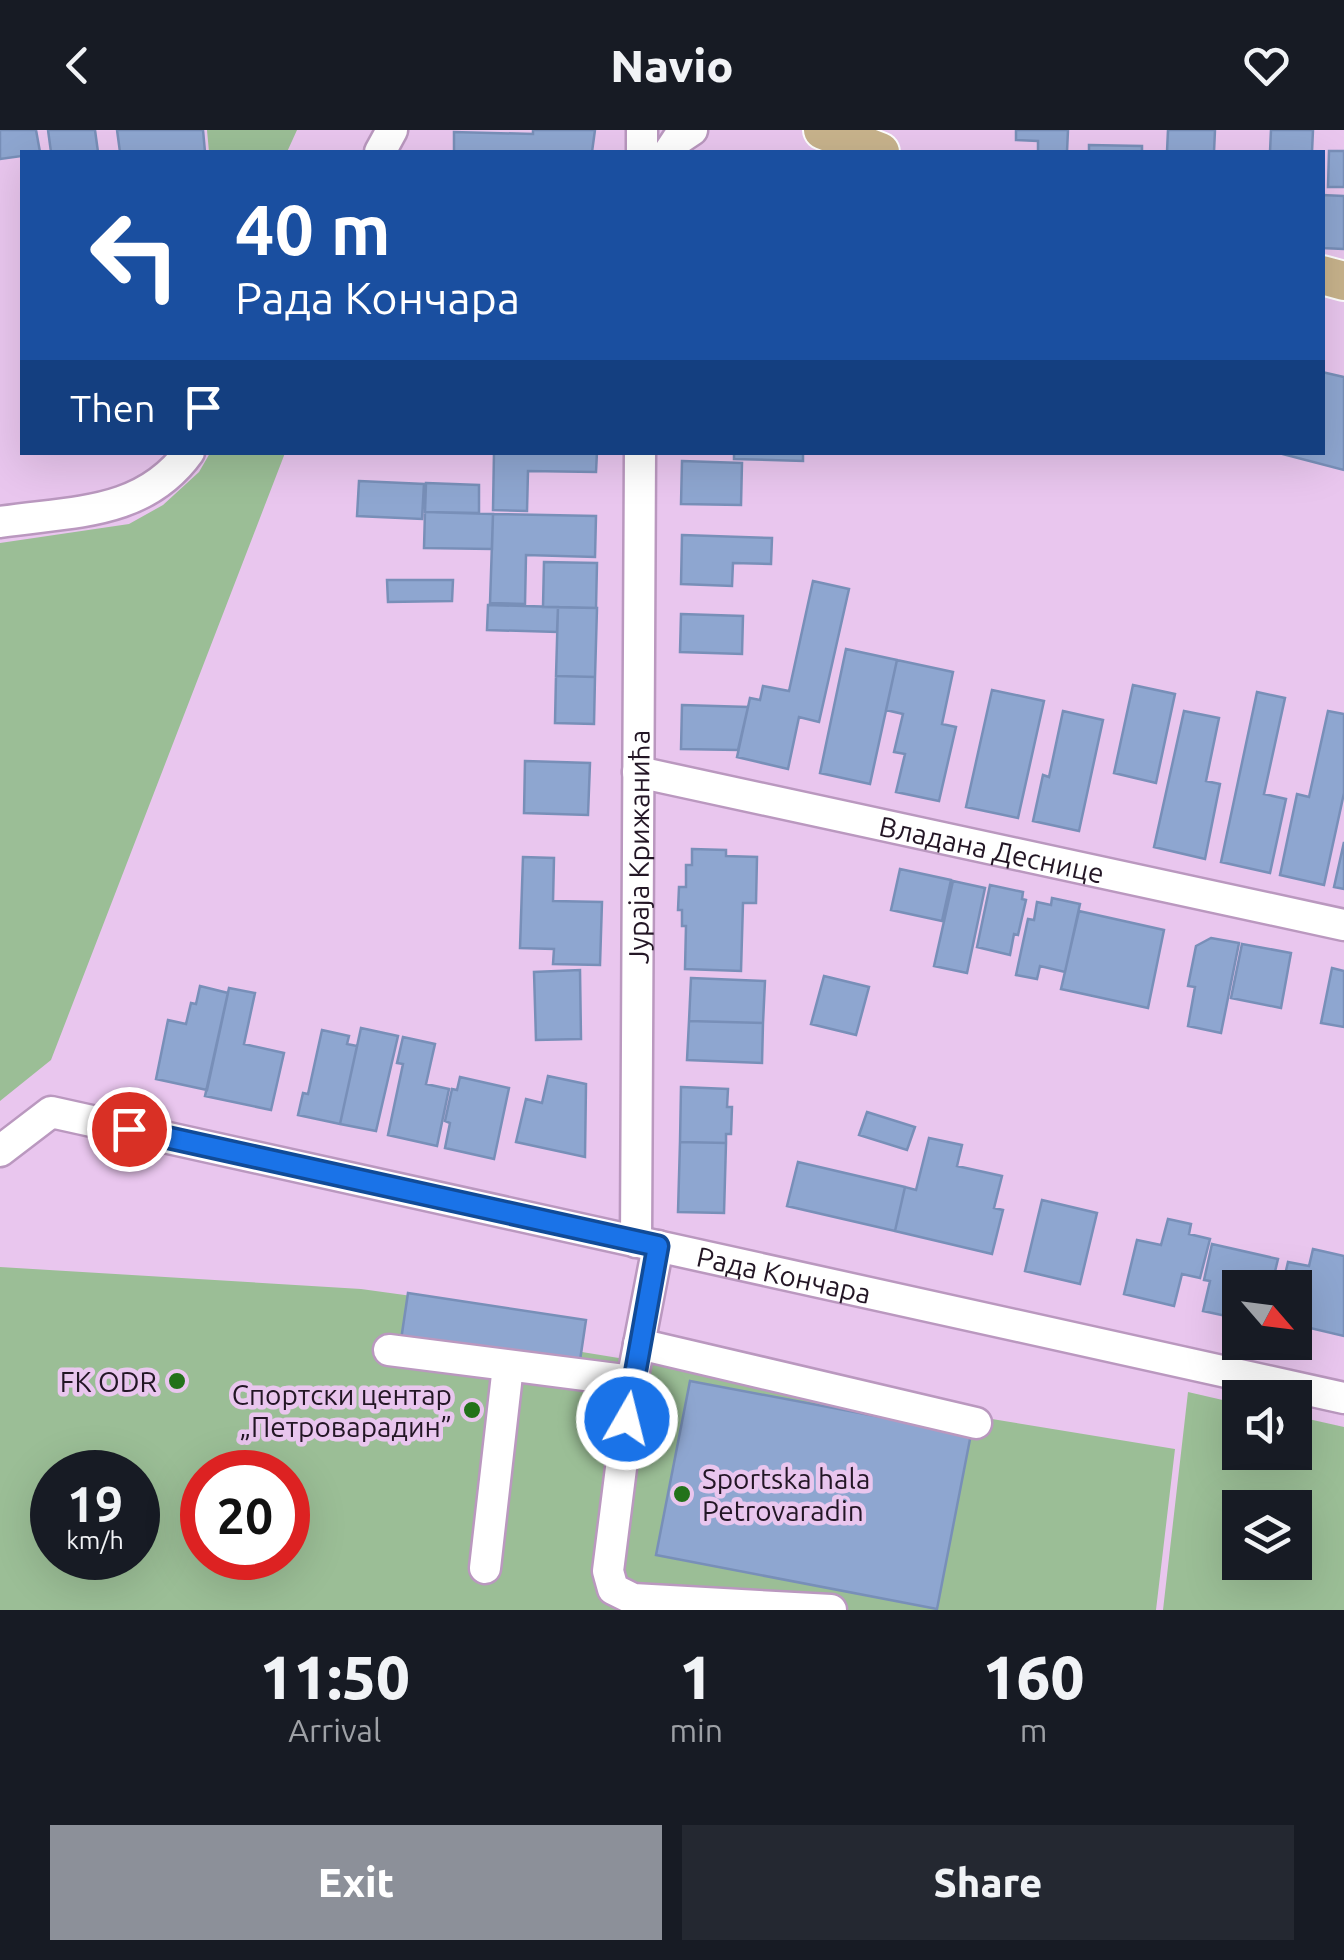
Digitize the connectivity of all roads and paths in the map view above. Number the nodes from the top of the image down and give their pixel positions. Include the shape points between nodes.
1 (692, 130) edge
2 (823, 130) edge
3 (671, 150) edge
4 (875, 150) edge
5 (186, 455) edge
6 (640, 455) edge
7 (0, 522) edge
8 (638, 772) junction
9 (1344, 925) edge
10 (0, 1151) edge
11 (647, 1244) junction
12 (639, 1344) junction
13 (389, 1350) dead end
14 (508, 1366) junction
15 (632, 1382) junction
16 (1344, 1398) edge
17 (976, 1423) dead end
18 (485, 1568) dead end
19 (831, 1610) edge

1 - 3 street
2 - 4 main road
5 - 7 street via 155,488 127,503
6 - 8 street, Јураја Крижанића
8 - 9 street, Владана Деснице
8 - 11 street, Јураја Крижанића
10 - 11 street, Рада Кончара via 52,1112
11 - 12 street, Јураја Крижанића
11 - 16 street, Рада Кончара
12 - 15 street, Јураја Крижанића
12 - 17 street
13 - 14 street
14 - 15 street
14 - 18 street
15 - 19 street, Јураја Крижанића via 608,1571 613,1589 633,1599

